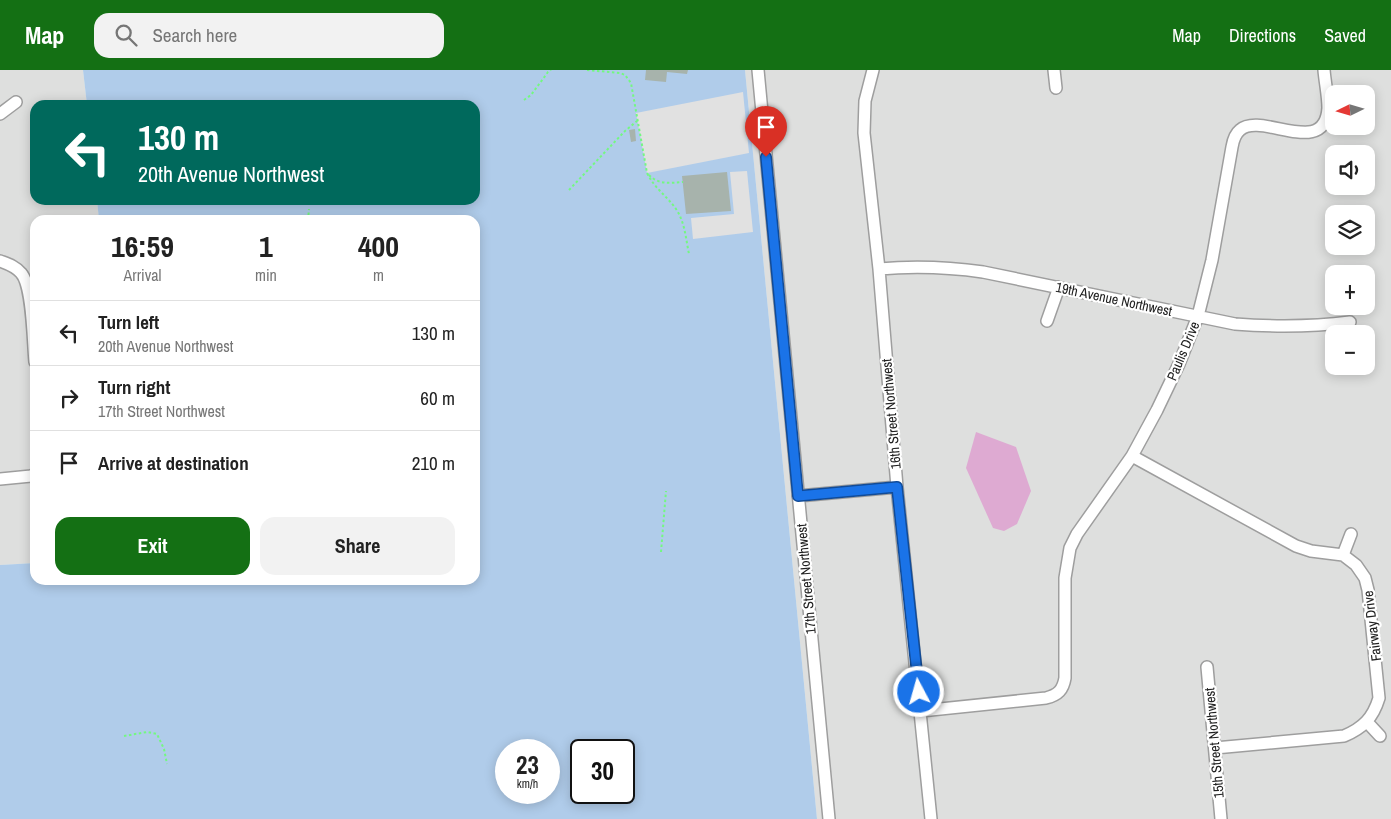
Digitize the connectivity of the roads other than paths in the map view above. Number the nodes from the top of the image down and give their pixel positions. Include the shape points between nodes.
1 (758, 70) edge
2 (874, 70) edge
3 (1054, 70) edge
4 (1324, 70) edge
5 (1056, 88) dead end
6 (16, 102) dead end
7 (0, 114) edge
8 (0, 261) edge
9 (30, 264) dead end
10 (879, 269) junction
11 (21, 272) junction
12 (1059, 287) junction
13 (30, 307) edge
14 (1198, 316) junction
15 (1047, 322) dead end
16 (1350, 322) dead end
17 (1132, 456) junction
18 (30, 476) edge
19 (0, 479) edge
20 (897, 487) junction
21 (798, 496) junction
22 (1351, 534) dead end
23 (1342, 555) junction
24 (1207, 667) dead end
25 (921, 711) junction
26 (1367, 722) junction
27 (1380, 736) dead end
28 (1215, 748) junction
29 (829, 819) edge
30 (931, 819) edge
31 (1221, 819) edge

1 - 21 street, 17th Street Northwest
2 - 10 street, 16th Street Northwest via 866,92 864,123
3 - 5 street
4 - 14 street, Paulis Drive via 1328,109 1321,126 1313,132 1250,125 1240,129 1235,136
6 - 7 street
8 - 11 street
9 - 11 street
10 - 12 street, 19th Avenue Northwest via 956,268
10 - 20 street, 16th Street Northwest
11 - 13 street via 28,285
12 - 14 street, 19th Avenue Northwest
12 - 15 street
14 - 16 street, 19th Avenue Northwest via 1235,324 1273,327
14 - 17 street, Paulis Drive via 1179,364
17 - 23 street via 1296,546
17 - 25 street, Paulis Drive via 1070,548 1065,578 1066,678 1061,690 1046,698
18 - 19 street
20 - 21 street
20 - 25 street, 16th Street Northwest
21 - 29 street, 17th Street Northwest
22 - 23 street
23 - 26 street, Fairway Drive via 1356,565 1368,590 1379,698
24 - 28 street, 15th Street Northwest
25 - 30 street, 16th Street Northwest
26 - 27 street
26 - 28 street via 1344,736
28 - 31 street, 15th Street Northwest

